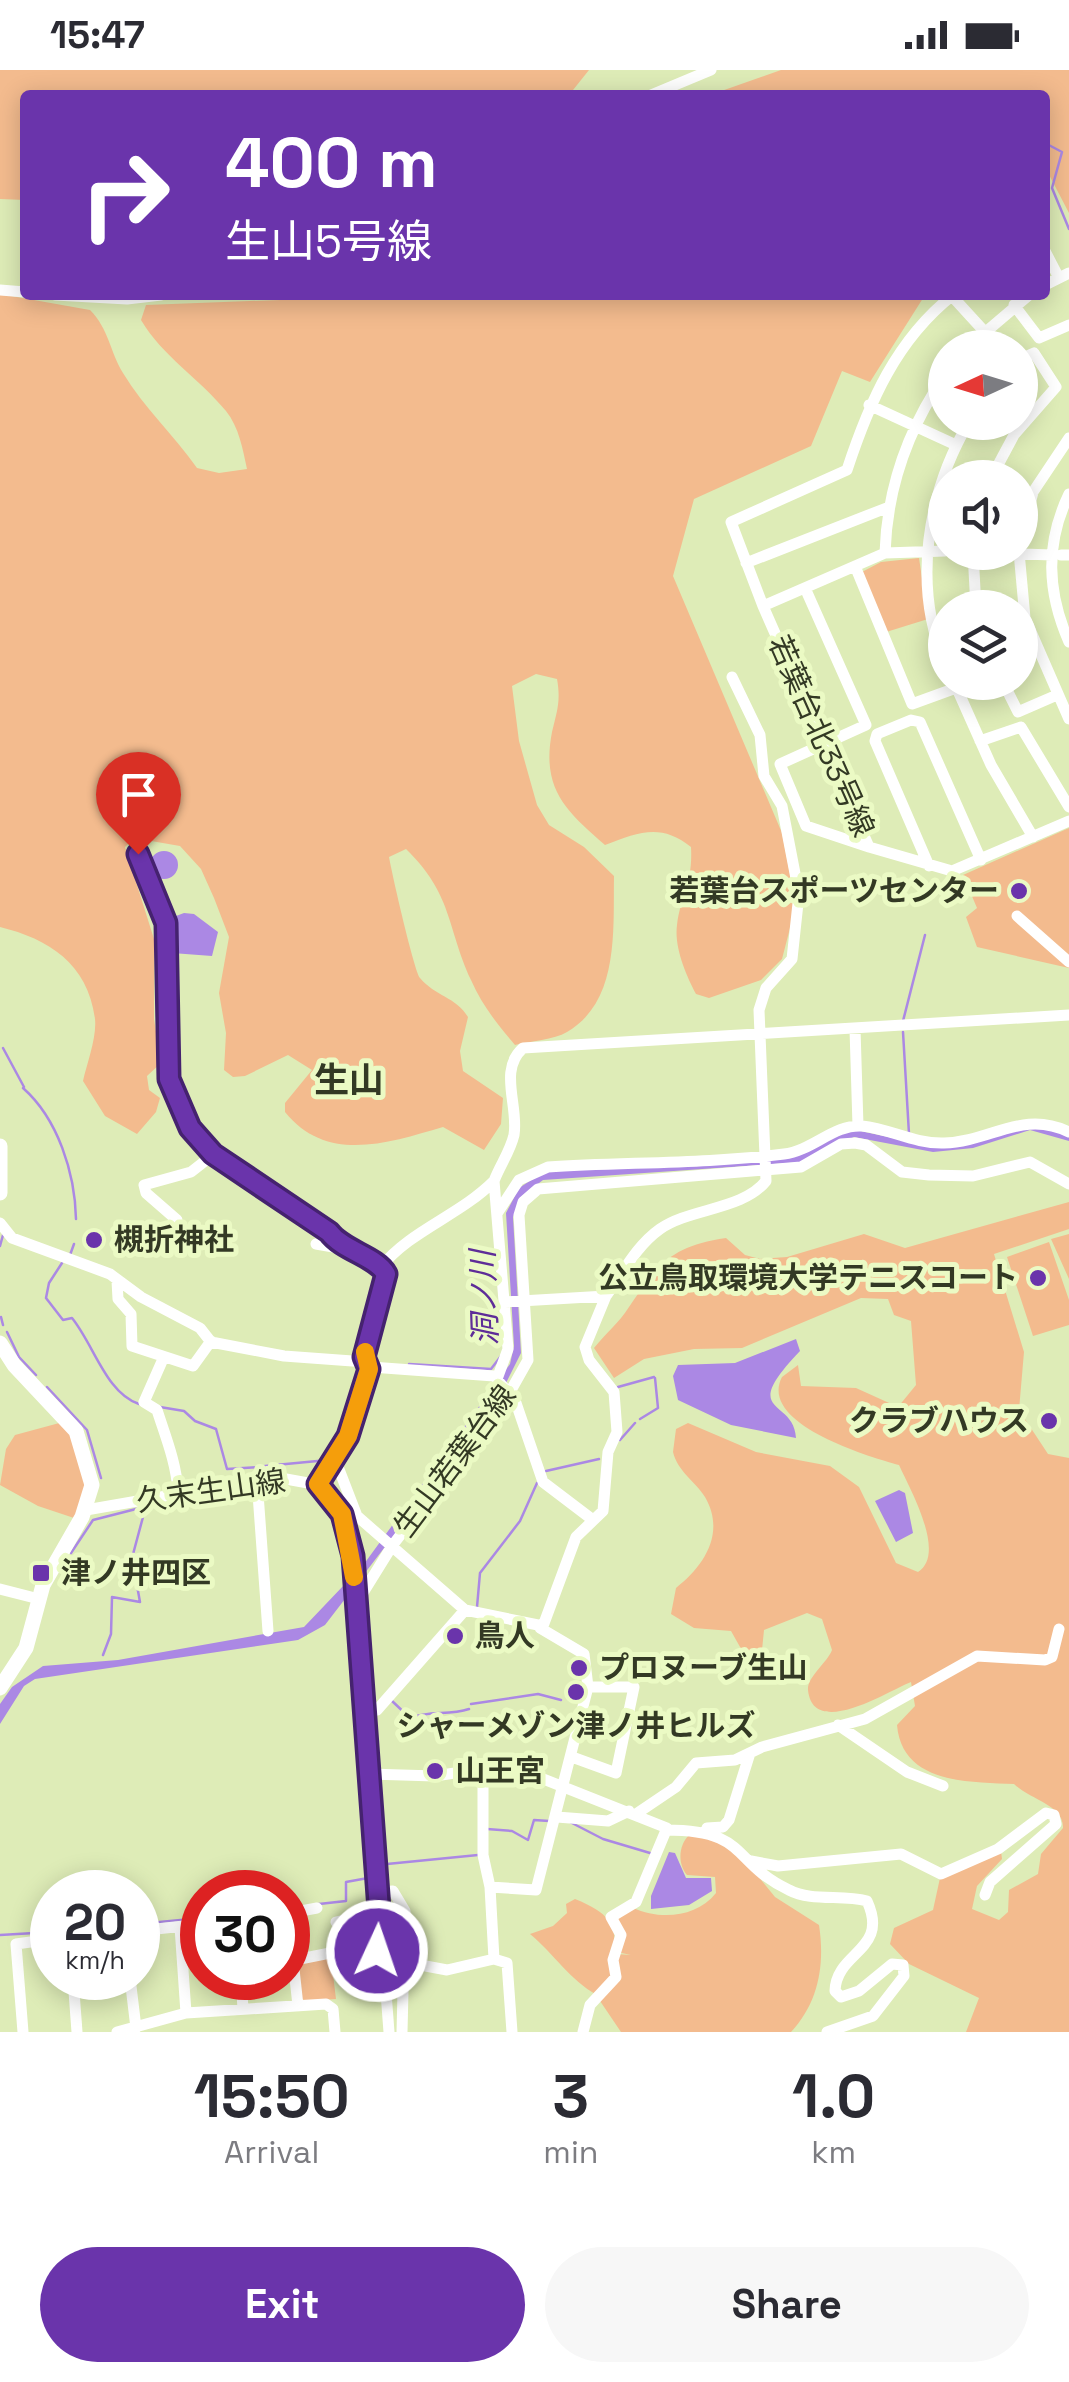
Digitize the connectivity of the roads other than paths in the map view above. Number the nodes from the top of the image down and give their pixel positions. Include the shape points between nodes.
1 (709, 70) edge
2 (663, 90) edge
3 (947, 300) edge
4 (956, 300) edge
5 (1022, 300) edge
6 (1014, 306) junction
7 (1069, 325) edge
8 (983, 330) joint
9 (1038, 358) edge
10 (928, 404) edge
11 (869, 406) junction
12 (1038, 408) edge
13 (916, 425) junction
14 (1069, 438) edge
15 (959, 440) edge
16 (956, 445) junction
17 (950, 460) edge
18 (1038, 486) edge
19 (1069, 494) edge
20 (889, 507) junction
21 (928, 550) edge
22 (885, 553) junction
23 (1060, 555) edge
24 (746, 563) junction
25 (854, 566) junction
26 (1021, 570) edge
27 (804, 588) junction
28 (763, 606) junction
29 (1069, 642) edge
30 (732, 677) dead end
31 (1062, 696) edge
32 (928, 697) edge
33 (962, 700) edge
34 (1012, 700) edge
35 (1069, 719) edge
36 (980, 741) junction
37 (824, 744) junction
38 (1069, 806) edge
39 (1069, 821) edge
40 (1033, 837) junction
41 (869, 848) junction
42 (138, 854) dead end
43 (982, 860) junction
44 (929, 866) junction
45 (1017, 916) dead end
46 (1069, 962) edge
47 (1069, 1016) edge
48 (855, 1029) junction
49 (758, 1035) junction
50 (858, 1126) junction
51 (1069, 1132) edge
52 (0, 1146) edge
53 (214, 1154) junction
54 (766, 1155) junction
55 (766, 1169) junction
56 (494, 1181) junction
57 (1069, 1184) edge
58 (0, 1192) edge
59 (498, 1212) junction
60 (177, 1220) dead end
61 (0, 1223) edge
62 (316, 1244) dead end
63 (344, 1249) junction
64 (382, 1266) junction
65 (117, 1281) junction
66 (606, 1296) junction
67 (526, 1301) junction
68 (506, 1302) junction
69 (211, 1341) junction
70 (0, 1343) edge
71 (163, 1359) junction
72 (368, 1365) junction
73 (497, 1379) junction
74 (510, 1392) junction
75 (336, 1459) junction
76 (257, 1480) junction
77 (318, 1484) junction
78 (178, 1491) junction
79 (86, 1510) junction
80 (593, 1520) junction
81 (392, 1546) junction
82 (0, 1589) edge
83 (39, 1599) junction
84 (356, 1604) junction
85 (465, 1610) junction
86 (540, 1628) junction
87 (1059, 1629) dead end
88 (268, 1631) dead end
89 (588, 1687) junction
90 (0, 1688) edge
91 (364, 1712) junction
92 (838, 1725) junction
93 (750, 1753) junction
94 (572, 1757) junction
95 (483, 1766) junction
96 (369, 1774) junction
97 (565, 1786) junction
98 (943, 1786) dead end
99 (632, 1813) junction
100 (556, 1817) junction
101 (666, 1830) junction
102 (700, 1830) junction
103 (751, 1861) junction
104 (490, 1887) junction
105 (378, 1892) junction
106 (985, 1895) dead end
107 (318, 1908) dead end
108 (310, 1909) edge
109 (380, 1912) junction
110 (336, 1922) dead end
111 (180, 1927) edge
112 (160, 1929) edge
113 (30, 1942) edge
114 (383, 1954) junction
115 (310, 1957) edge
116 (494, 1959) junction
117 (407, 1964) junction
118 (75, 2000) edge
119 (133, 2000) edge
120 (185, 2000) edge
121 (242, 2000) edge
122 (297, 2000) edge
123 (298, 2006) junction
124 (243, 2009) junction
125 (186, 2013) junction
126 (136, 2028) edge
127 (22, 2032) edge
128 (77, 2032) edge
129 (117, 2032) edge
130 (335, 2032) edge
131 (389, 2032) edge
132 (402, 2032) edge
133 (512, 2032) edge
134 (583, 2032) edge
135 (826, 2032) edge

1 - 2 street
3 - 11 street via 906,344
4 - 8 street
5 - 6 street
6 - 7 street via 1039,338
6 - 8 street
9 - 12 street via 1056,387
10 - 13 street
11 - 13 street
11 - 24 street via 847,470 731,522
13 - 16 street
13 - 20 street
14 - 18 street
15 - 16 street
16 - 17 street
19 - 23 street via 1053,536
20 - 22 street
20 - 24 street
21 - 22 street, 若葉台北33号線
22 - 25 street, 若葉台北33号線
23 - 29 street via 1055,605
24 - 28 street
25 - 27 street, 若葉台北33号線
25 - 32 street via 912,704
26 - 31 street via 1025,618
27 - 28 street, 若葉台北33号線
27 - 37 street via 866,725
28 - 37 street, 若葉台北33号線
30 - 49 street via 760,735 764,776 782,806 799,894 792,959 766,988
31 - 34 street via 1018,712
31 - 35 street
33 - 36 street
36 - 38 street via 1021,727
36 - 40 street
37 - 41 street, 若葉台北33号線
37 - 41 street via 780,764 798,808 811,831
39 - 40 street, 若葉台北33号線
40 - 43 street, 若葉台北33号線
41 - 44 street, 若葉台北33号線
42 - 53 street via 166,923 169,1079 196,1138
43 - 44 street, 若葉台北33号線 via 952,871
43 - 44 street via 920,722 911,720 877,734 875,741
45 - 46 street
47 - 48 street
48 - 49 street
48 - 50 street
49 - 54 street
49 - 56 street via 523,1048 510,1072 513,1138
50 - 51 street via 942,1143 1022,1122
50 - 54 street via 794,1152
52 - 58 main road
53 - 60 street via 192,1172 144,1185
53 - 63 street
54 - 55 street
54 - 59 street via 548,1167 519,1180
55 - 57 street via 801,1166 854,1143 866,1144 902,1172 973,1176 1030,1162
55 - 66 street via 766,1181 752,1192 662,1227
55 - 67 street, 生山若葉台線 via 538,1188 519,1215
56 - 59 street
56 - 64 street
59 - 68 street
61 - 65 street via 12,1238
62 - 63 street
63 - 64 street
64 - 72 street via 386,1280 366,1343
65 - 69 street via 183,1316
65 - 71 street via 118,1299 131,1314 132,1346
66 - 67 street
66 - 80 street via 585,1346 614,1392 617,1432 608,1452 602,1511
67 - 68 street
67 - 74 street, 生山若葉台線 via 528,1360
68 - 73 street via 508,1350
69 - 71 street via 192,1366
69 - 72 street
70 - 79 main road via 76,1431 92,1485
71 - 78 street via 144,1402 157,1410 174,1455
72 - 73 street
72 - 75 street
73 - 74 street
74 - 80 street via 543,1482
74 - 81 street, 生山若葉台線
75 - 77 street
75 - 81 street via 358,1516
76 - 77 street, 久末生山線
76 - 78 street, 久末生山線
76 - 88 street
77 - 84 street, 久末生山線 via 342,1514
78 - 79 street, 久末生山線
79 - 83 main road
80 - 86 street via 576,1537
81 - 84 street, 生山若葉台線
81 - 85 street
82 - 83 street
83 - 90 main road via 26,1648
84 - 91 street, 久末生山線
85 - 86 street
85 - 91 street via 377,1710
86 - 89 street via 588,1658
87 - 92 street via 1046,1660 977,1656 876,1714
89 - 94 street
89 - 94 street via 634,1686 616,1773
91 - 96 street, 久末生山線
92 - 93 street
92 - 98 street via 907,1772
93 - 99 street via 696,1762 676,1787
93 - 102 street via 729,1820
94 - 97 street
95 - 96 street via 435,1776
95 - 97 street via 522,1768
95 - 104 street via 483,1854
96 - 105 street, 久末生山線
97 - 99 street
97 - 100 street
99 - 100 street via 593,1822
99 - 101 street
100 - 104 street via 536,1890
101 - 102 street
101 - 134 street via 636,1902 611,1916 621,1935 616,1978 590,2005
102 - 103 street via 728,1840
103 - 106 street via 778,1866 901,1854 941,1874 1004,1846 1046,1813 1054,1815 1056,1824 990,1882
103 - 135 street via 790,1891 866,1901 870,1938 836,1976 835,1991 842,1997 892,1964 903,1965 904,1976 872,2016
104 - 116 street
105 - 109 street, 久末生山線
105 - 117 street via 393,1892 404,1911
107 - 108 street
109 - 110 street
109 - 114 street, 久末生山線
111 - 112 street
113 - 127 street via 16,1944
114 - 115 street via 355,1948
114 - 117 street
114 - 131 street, 久末生山線
116 - 117 street via 447,1970
116 - 133 street via 510,1966
117 - 132 street
118 - 128 street
119 - 126 street
120 - 125 street
121 - 124 street
122 - 123 street
123 - 124 street
123 - 130 street via 326,2004 333,2009
124 - 125 street
125 - 126 street
126 - 129 street

